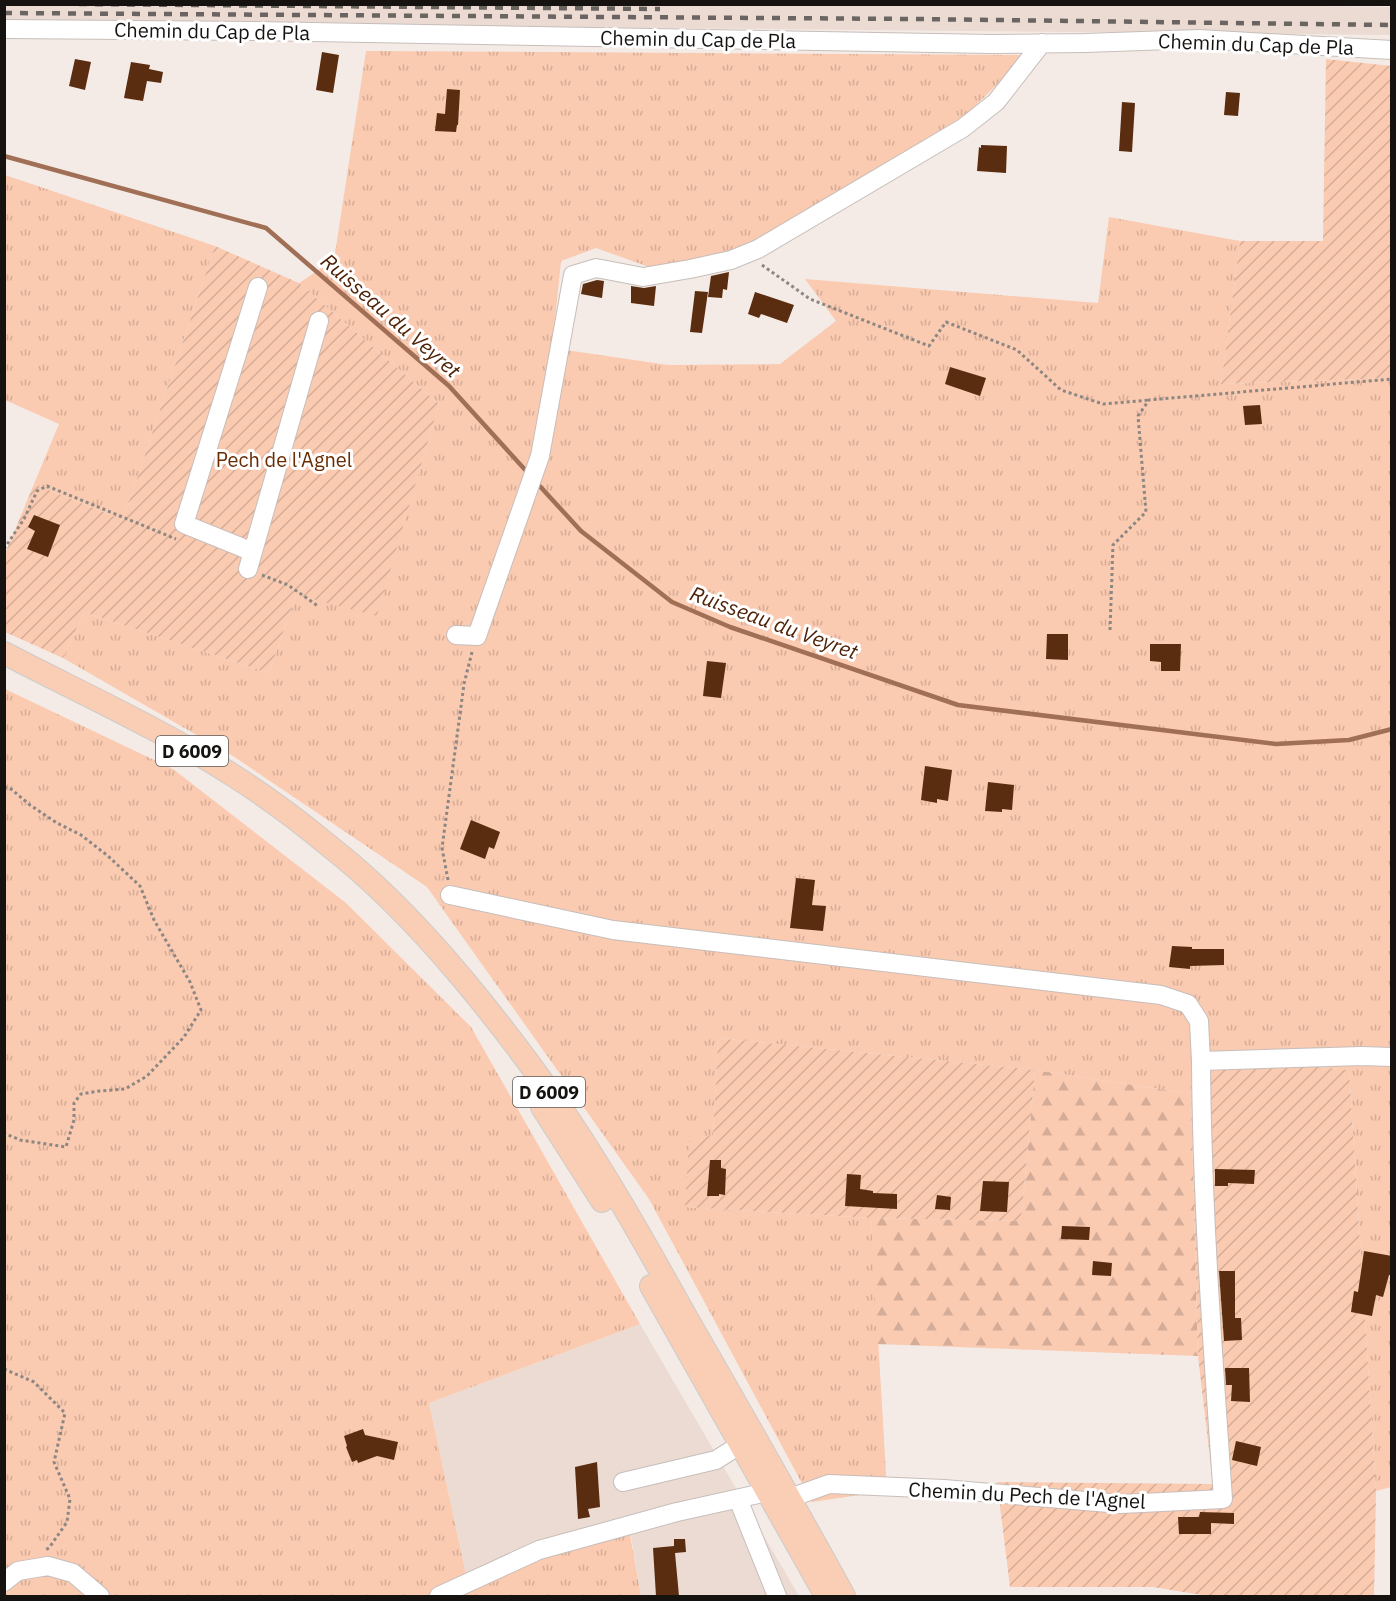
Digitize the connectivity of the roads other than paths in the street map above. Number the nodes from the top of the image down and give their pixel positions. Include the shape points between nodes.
1 (4, 29) edge
2 (1042, 43) junction
3 (1392, 50) edge
4 (258, 287) dead end
5 (319, 321) dead end
6 (456, 635) dead end
7 (4, 653) edge
8 (4, 666) edge
9 (450, 895) road end
10 (1392, 1057) edge
11 (1201, 1061) junction
12 (738, 1408) junction
13 (744, 1443) junction
14 (623, 1482) dead end
15 (777, 1495) junction
16 (738, 1499) junction
17 (4, 1582) edge
18 (446, 1595) edge
19 (100, 1596) edge
20 (777, 1596) edge
21 (826, 1596) edge
22 (834, 1596) edge
23 (844, 1596) edge

1 - 2 street, Chemin du Cap de Pla
2 - 3 street, Chemin du Cap de Pla via 1199,39
2 - 6 street via 996,102 963,128 758,249 731,260 643,277 596,268 573,275 540,456 477,636
4 - 5 street via 184,524 251,561
7 - 12 main road, D 6009 via 233,775 330,846 410,919 505,1031 565,1115 640,1236
8 - 13 main road, D 6009 via 171,751 224,783 325,855 401,927 464,999 513,1064 602,1200
9 - 11 street via 614,930 1161,995 1188,1004 1199,1021
10 - 11 street
11 - 15 street, Chemin du Pech de l'Agnel via 1201,1141 1223,1499 1121,1504 829,1484
12 - 13 street
12 - 15 main road, D 6009
13 - 14 street via 716,1460
13 - 15 main road, D 6009
15 - 16 street, Chemin du Pech de l'Agnel
15 - 21 main road, D 6009
15 - 22 street
15 - 23 main road, D 6009
16 - 18 street, Chemin du Pech de l'Agnel via 539,1550
16 - 20 street
17 - 19 street via 18,1572 48,1566 73,1573

